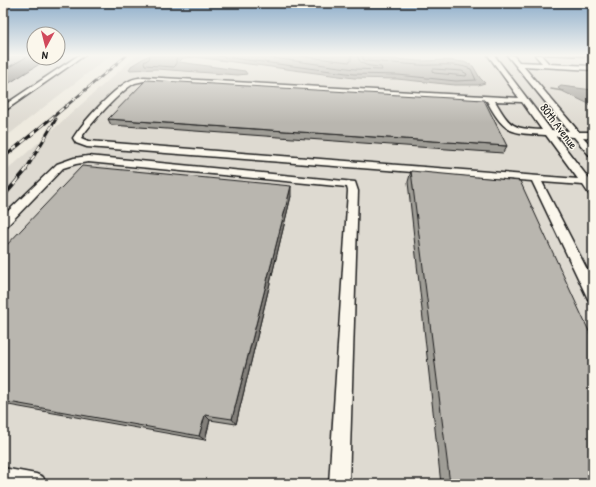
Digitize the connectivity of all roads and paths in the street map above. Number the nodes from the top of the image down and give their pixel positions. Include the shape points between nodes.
1 (49, 78) edge
2 (509, 78) edge
3 (529, 78) edge
4 (491, 99) junction
5 (525, 100) junction
6 (3, 110) edge
7 (549, 133) junction
8 (576, 134) junction
9 (593, 135) edge
10 (593, 154) edge
11 (352, 164) junction
12 (535, 178) junction
13 (590, 183) edge
14 (351, 184) junction
15 (593, 192) edge
16 (3, 223) edge
17 (593, 295) edge
18 (3, 478) edge
19 (36, 484) edge
20 (339, 484) edge

1 - 6 street
2 - 5 street, 80th Avenue
3 - 8 street, 80th Avenue
4 - 5 street
4 - 7 street via 504,123 511,128 518,131
4 - 11 street via 144,79 132,81 97,114 77,138 87,144
5 - 7 street, 80th Avenue
7 - 8 street
7 - 13 street, 80th Avenue
8 - 9 street
8 - 10 street, 80th Avenue
11 - 12 street
11 - 14 street
12 - 13 street
12 - 17 street
13 - 15 street, 80th Avenue
14 - 16 street via 88,159 60,166
14 - 20 street via 353,191
18 - 19 street

